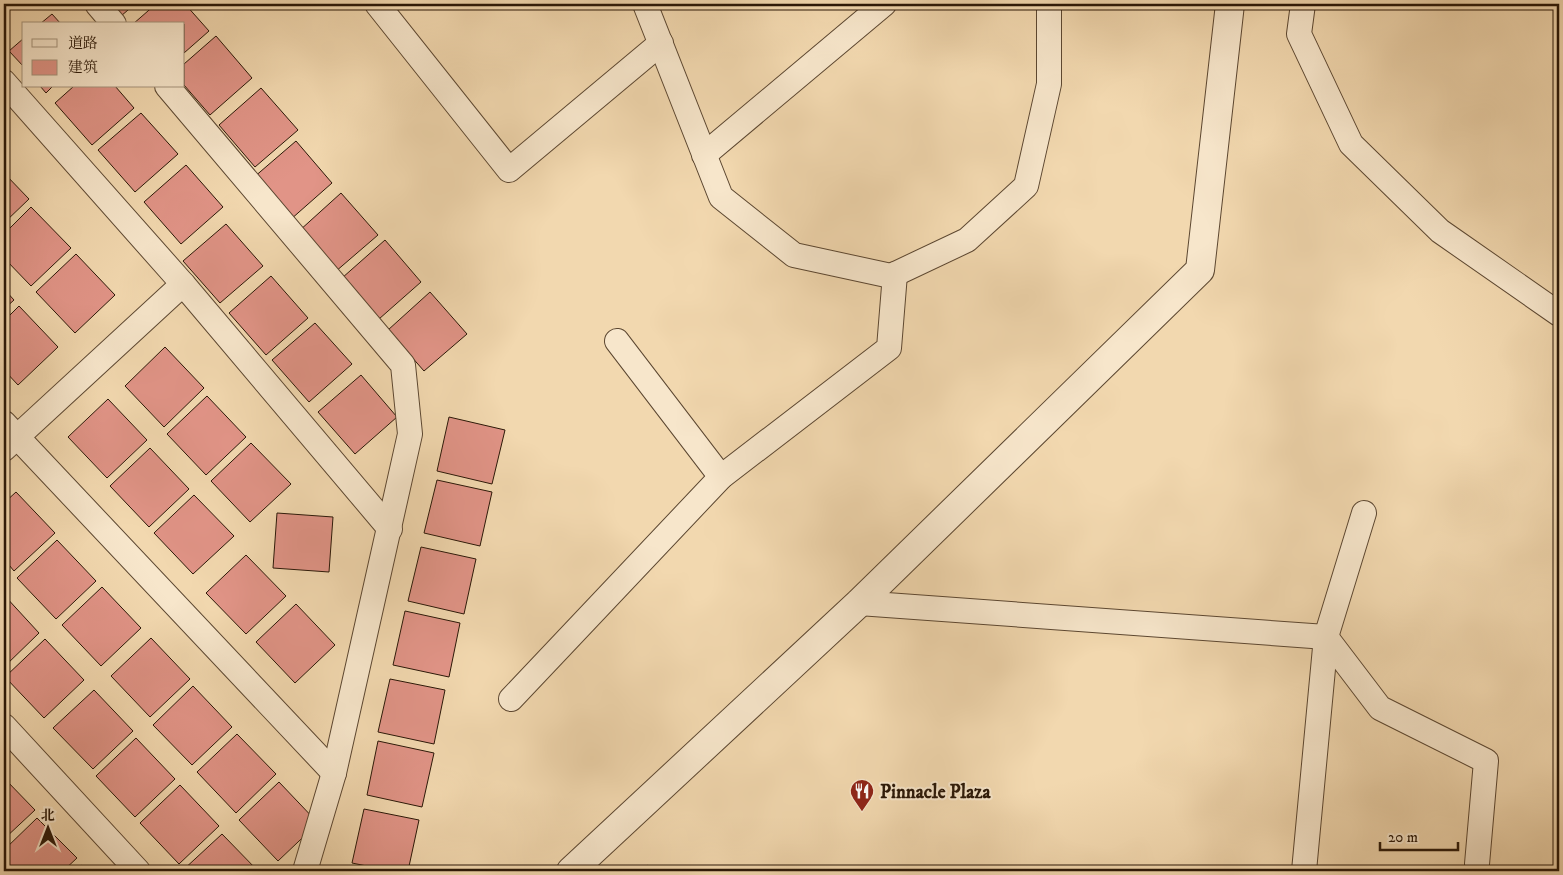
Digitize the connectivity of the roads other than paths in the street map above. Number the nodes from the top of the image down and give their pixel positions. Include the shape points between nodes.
1 (97, 4) edge
2 (377, 4) edge
3 (645, 4) edge
4 (884, 4) edge
5 (1050, 4) edge
6 (1230, 4) edge
7 (1303, 4) edge
8 (112, 22) edge
9 (661, 43) junction
10 (4, 82) edge
11 (169, 88) edge
12 (704, 154) junction
13 (895, 274) junction
14 (183, 284) junction
15 (1559, 314) edge
16 (617, 341) dead end
17 (8, 436) edge
18 (721, 477) junction
19 (1364, 513) dead end
20 (390, 529) junction
21 (859, 603) junction
22 (1326, 637) junction
23 (511, 699) dead end
24 (4, 726) edge
25 (334, 773) junction
26 (1477, 864) dead end
27 (138, 871) edge
28 (305, 871) edge
29 (571, 871) edge
30 (1304, 871) edge

1 - 8 street
2 - 9 street via 509,170
3 - 9 street
4 - 12 street
5 - 13 street via 1049,84 1026,186 967,240
6 - 21 street via 1200,270
7 - 15 street via 1299,34 1351,144 1440,230
9 - 12 street
10 - 14 street
11 - 20 street via 403,365 410,434
12 - 13 street via 721,197 794,255 892,276
13 - 18 street via 890,348
14 - 17 street
14 - 20 street
16 - 18 street
17 - 25 street
18 - 23 street
19 - 22 street
20 - 25 street
21 - 22 street
21 - 29 street
22 - 26 street via 1380,708 1486,761
22 - 30 street
24 - 27 street
25 - 28 street

